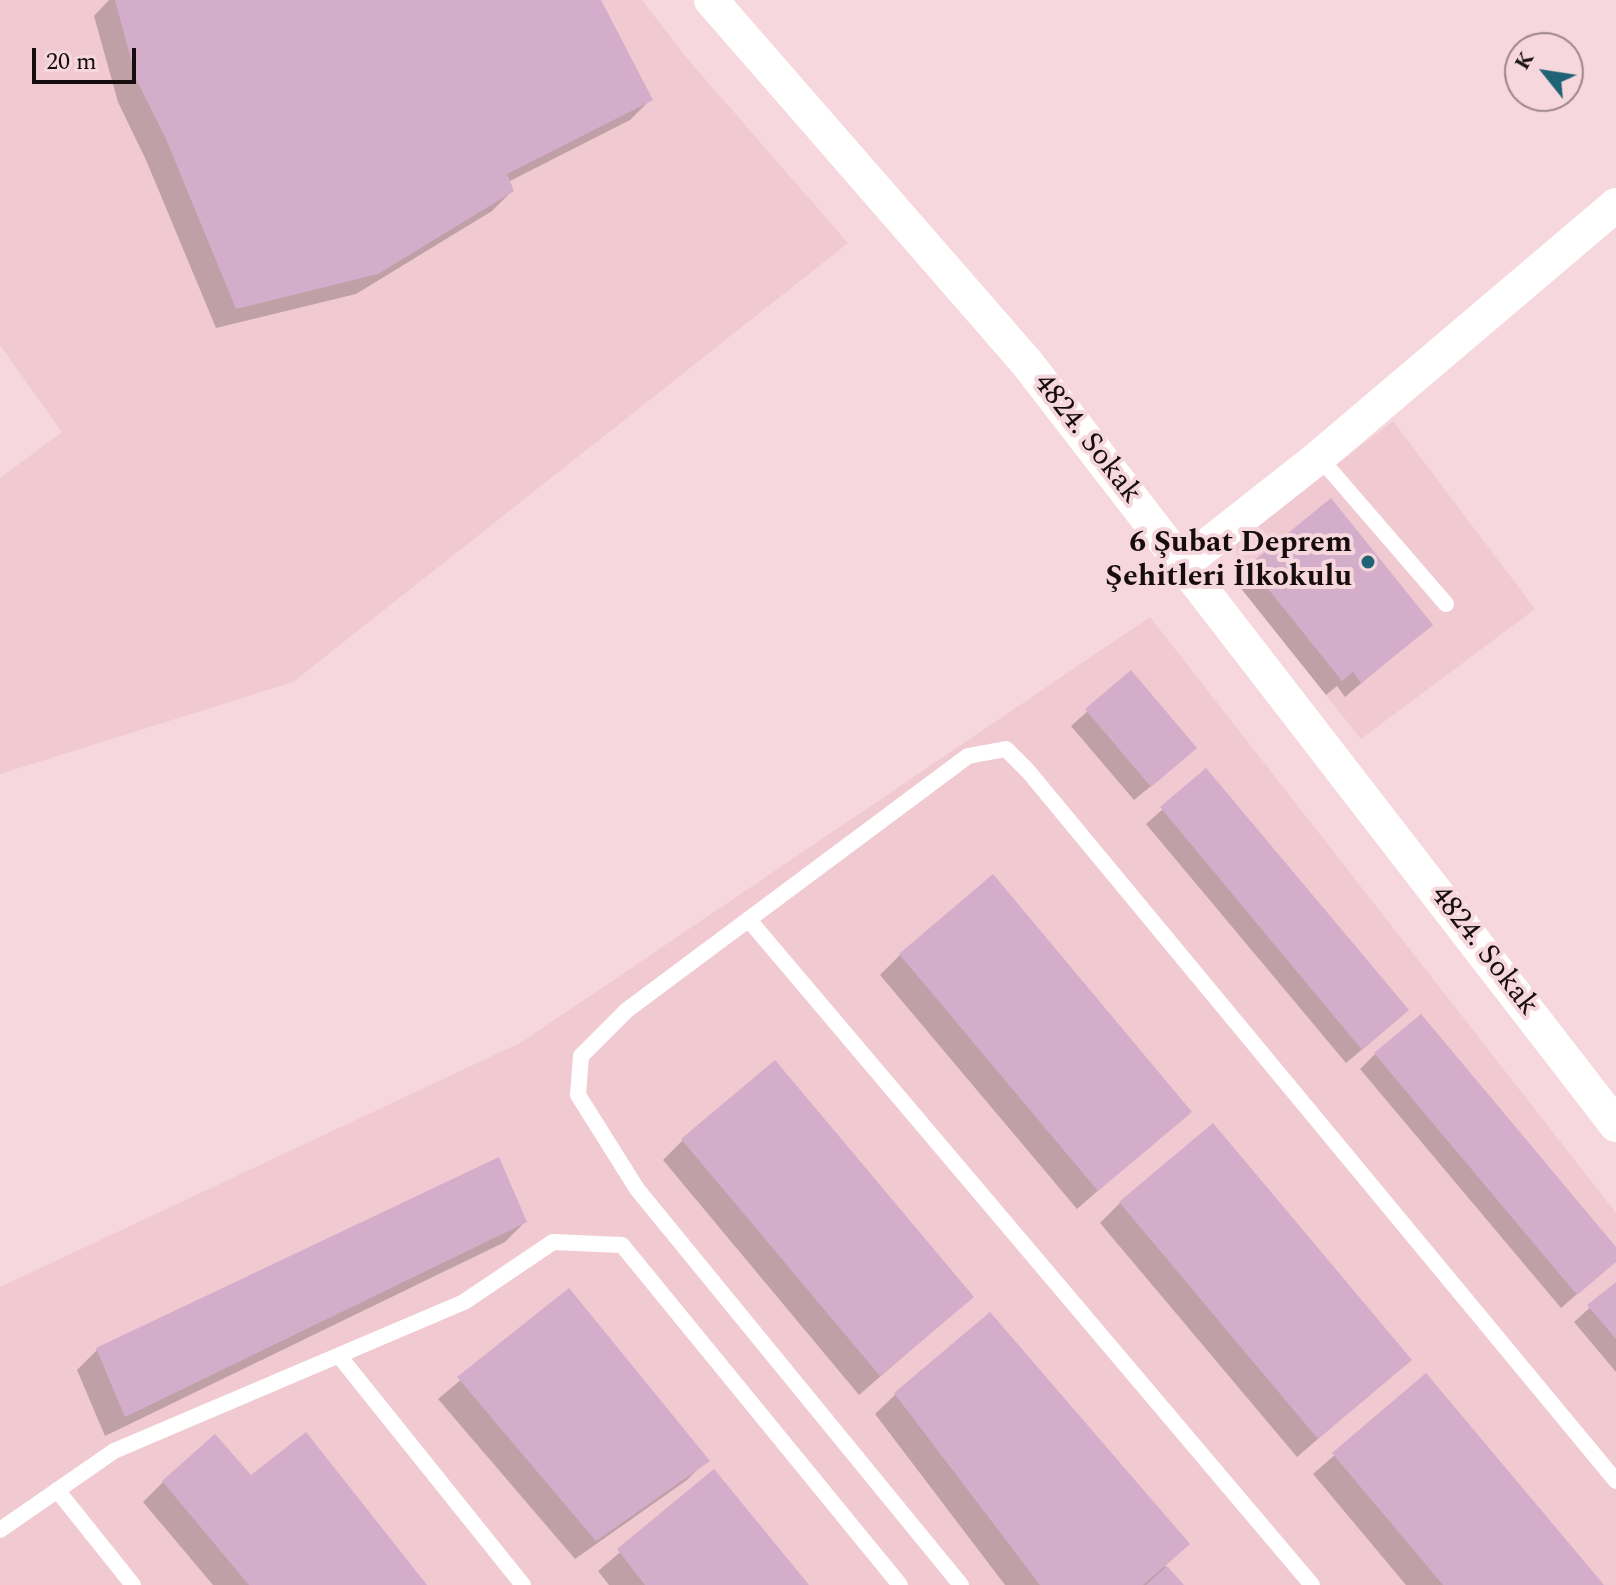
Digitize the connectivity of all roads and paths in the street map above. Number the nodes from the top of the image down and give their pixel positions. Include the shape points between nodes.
1 (711, 0) edge
2 (1616, 205) edge
3 (1319, 457) junction
4 (1182, 565) junction
5 (1446, 604) dead end
6 (749, 920) junction
7 (1616, 1125) edge
8 (340, 1357) junction
9 (1616, 1481) edge
10 (57, 1490) junction
11 (0, 1530) edge
12 (133, 1585) edge
13 (523, 1585) edge
14 (900, 1585) edge
15 (961, 1585) edge
16 (1312, 1585) edge

1 - 4 street, 4824. Sokak via 1027,363
2 - 3 street
3 - 4 street
3 - 5 lane
4 - 7 street, 4824. Sokak
6 - 9 lane via 968,756 1006,749
6 - 15 lane via 627,1010 581,1056 578,1095 637,1189
6 - 16 lane
8 - 10 lane via 114,1451
8 - 13 lane
8 - 14 lane via 464,1302 553,1242 622,1245
10 - 11 lane
10 - 12 lane

